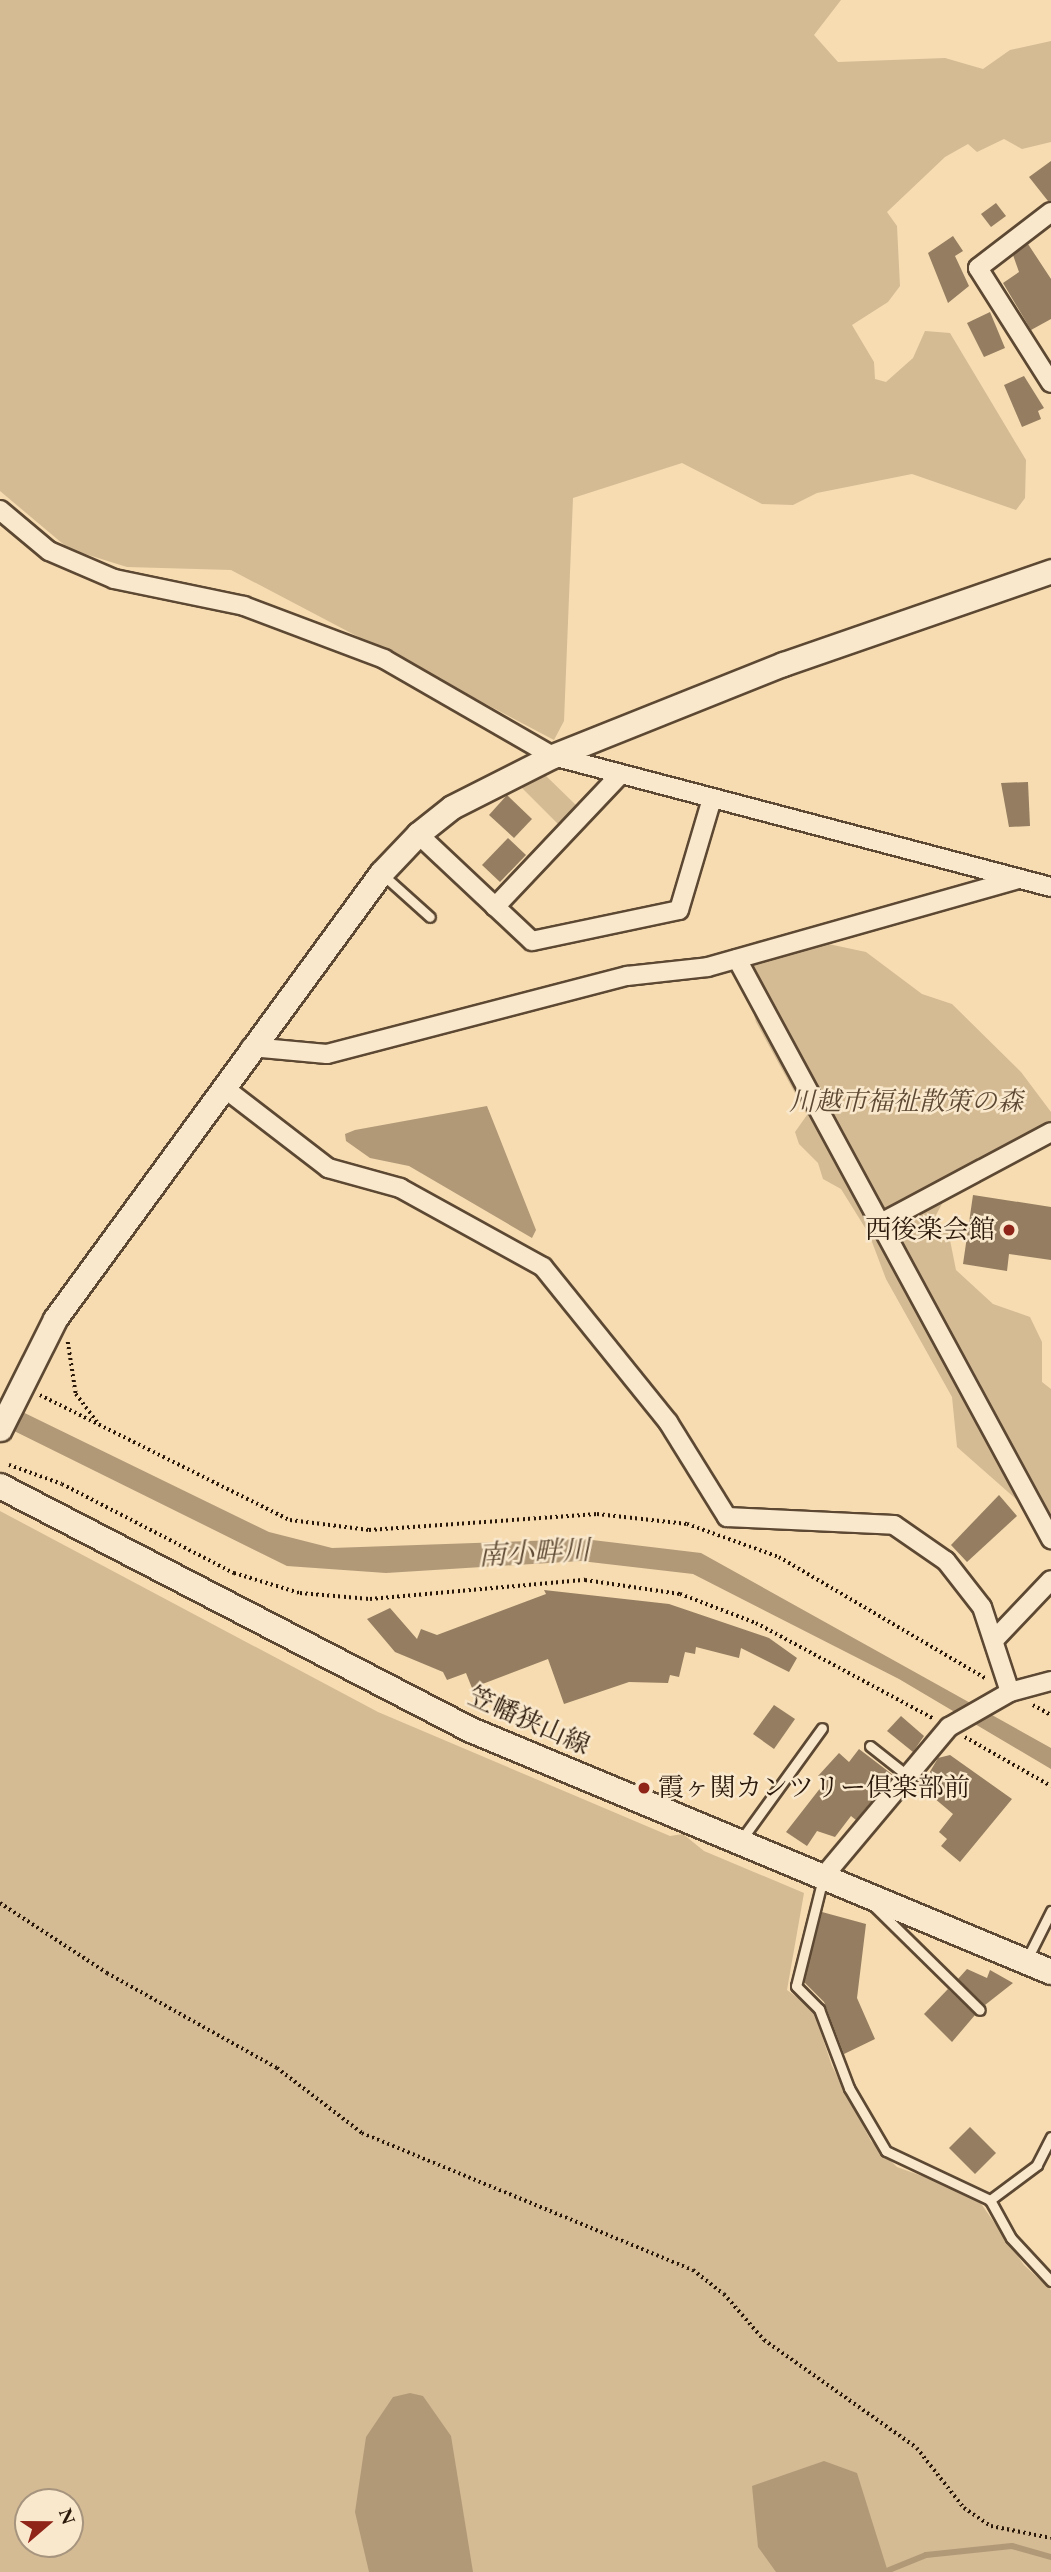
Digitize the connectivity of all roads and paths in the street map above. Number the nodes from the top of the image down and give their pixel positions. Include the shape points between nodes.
1 (1051, 212) edge
2 (1051, 383) edge
3 (0, 510) edge
4 (1051, 571) edge
5 (553, 756) junction
6 (618, 777) junction
7 (710, 802) junction
8 (418, 834) junction
9 (381, 873) junction
10 (1015, 880) junction
11 (1051, 887) edge
12 (495, 907) junction
13 (430, 917) dead end
14 (737, 959) junction
15 (251, 1047) junction
16 (223, 1087) junction
17 (1051, 1132) edge
18 (879, 1224) junction
19 (55, 1319) junction
20 (18, 1387) junction
21 (102, 1428) junction
22 (0, 1429) edge
23 (0, 1468) edge
24 (0, 1486) edge
25 (1051, 1539) edge
26 (1051, 1580) edge
27 (995, 1639) junction
28 (1051, 1681) edge
29 (1009, 1693) junction
30 (950, 1727) junction
31 (822, 1728) dead end
32 (870, 1746) dead end
33 (908, 1776) junction
34 (1051, 1786) edge
35 (737, 1844) junction
36 (823, 1877) junction
37 (861, 1892) junction
38 (0, 1903) edge
39 (1051, 1911) edge
40 (1025, 1962) junction
41 (1051, 1972) edge
42 (980, 2010) dead end
43 (1051, 2137) edge
44 (990, 2200) junction
45 (1051, 2281) edge
46 (1051, 2538) edge

1 - 2 street via 978,268
3 - 5 street via 49,551 114,579 244,606 384,659
4 - 5 street via 783,664
5 - 6 street
5 - 8 street via 452,807
6 - 7 street
6 - 12 street
7 - 10 street
7 - 12 street via 679,910 532,941
8 - 9 street
8 - 12 street
9 - 13 lane
9 - 15 street
10 - 11 street
10 - 14 street
14 - 15 street via 541,995 327,1054
14 - 18 street
15 - 16 street
16 - 19 street
16 - 27 street via 328,1168 400,1188 543,1267 668,1422 727,1517 894,1525 946,1561 982,1607
17 - 18 street
18 - 25 street
19 - 20 street
19 - 21 path via 71,1352 82,1408
20 - 21 path
20 - 22 street
21 - 29 path via 259,1510 330,1528 551,1514 687,1524 779,1557
23 - 30 path via 10,1464 62,1484 234,1573 300,1593 370,1598 585,1580 680,1594 756,1623
24 - 35 main road, 笠幡狭山線 via 471,1730
26 - 27 street
27 - 29 street
28 - 29 street
29 - 30 street
30 - 33 street
30 - 34 path
31 - 35 lane
32 - 33 lane
33 - 36 street
35 - 36 main road, 笠幡狭山線
36 - 37 main road, 笠幡狭山線
36 - 44 lane via 796,1986 819,2009 836,2062 886,2151
37 - 40 main road, 笠幡狭山線
37 - 42 lane
38 - 46 path via 107,1973 277,2068 362,2133 693,2270 724,2294 764,2340 917,2448 964,2508 991,2526
39 - 40 lane
40 - 41 main road, 笠幡狭山線
43 - 44 lane via 1037,2165
44 - 45 lane via 1011,2238

